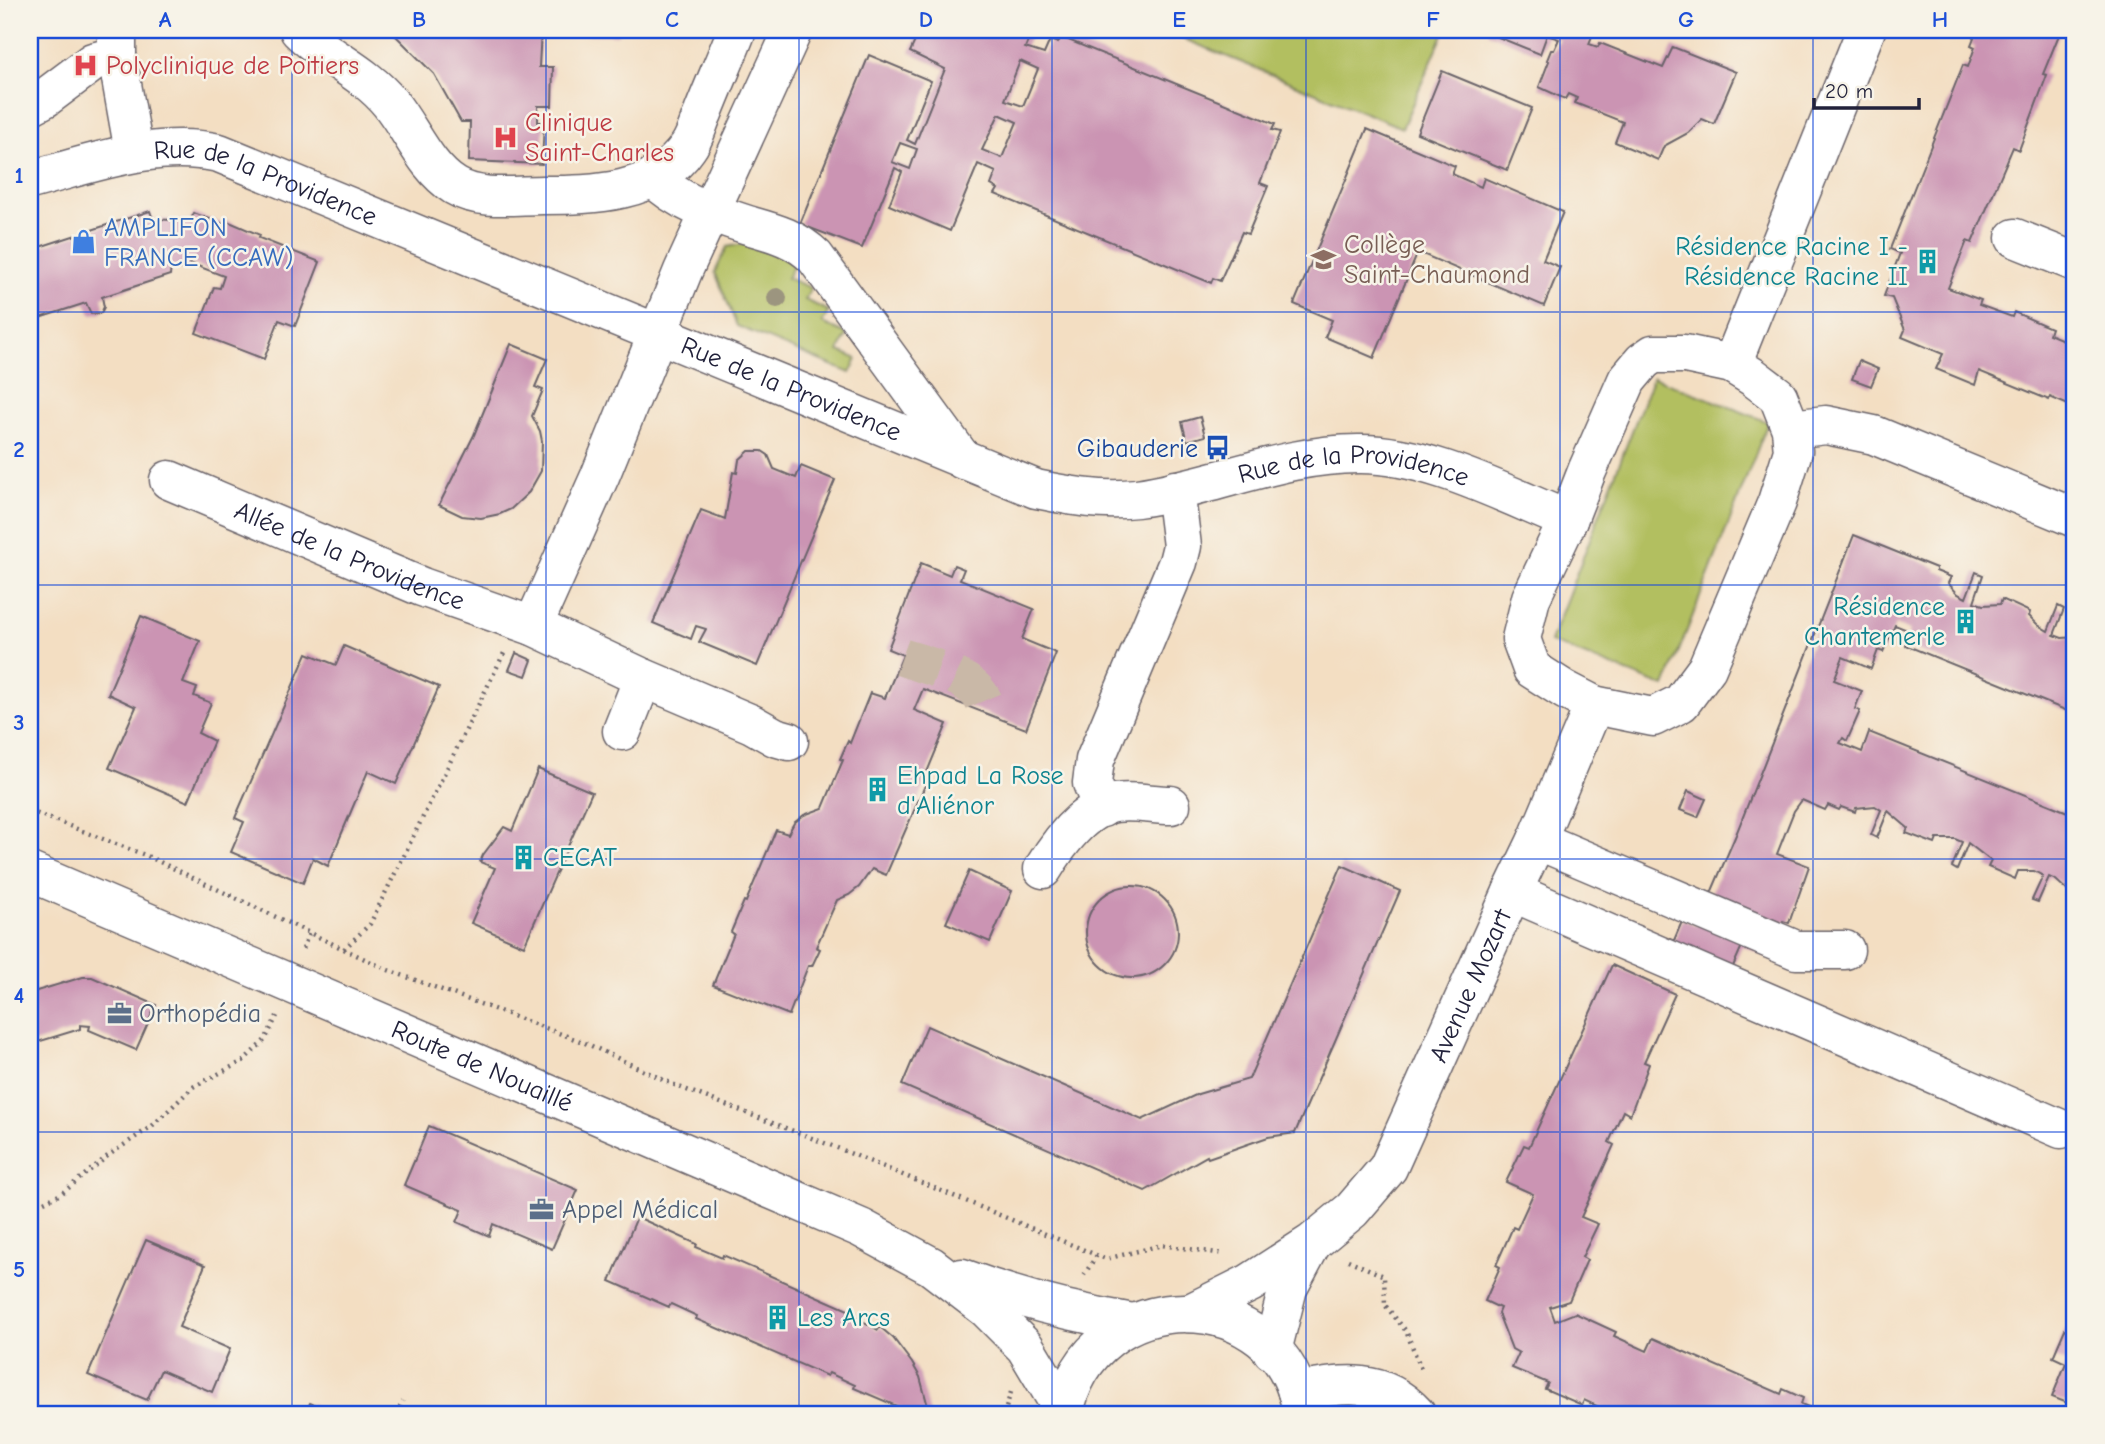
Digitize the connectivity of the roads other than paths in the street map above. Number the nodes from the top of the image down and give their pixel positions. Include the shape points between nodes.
1 (299, 30) edge
2 (737, 30) edge
3 (793, 30) edge
4 (1866, 30) edge
5 (117, 43) edge
6 (30, 106) edge
7 (134, 152) junction
8 (653, 177) junction
9 (30, 180) edge
10 (710, 210) junction
11 (2015, 238) dead end
12 (2075, 262) edge
13 (659, 332) junction
14 (1732, 364) junction
15 (1791, 429) junction
16 (963, 460) junction
17 (169, 480) dead end
18 (1175, 490) junction
19 (2075, 518) edge
20 (1568, 520) junction
21 (527, 623) junction
22 (643, 678) junction
23 (1594, 705) junction
24 (622, 731) dead end
25 (789, 741) dead end
26 (1171, 806) dead end
27 (1102, 808) junction
28 (1537, 840) junction
29 (1043, 869) dead end
30 (30, 872) edge
31 (1511, 892) junction
32 (1845, 950) dead end
33 (2062, 1129) dead end
34 (1312, 1243) junction
35 (931, 1266) junction
36 (1190, 1312) junction
37 (1133, 1323) junction
38 (1272, 1351) junction
39 (1420, 1398) edge
40 (1300, 1403) edge
41 (1064, 1413) edge

1 - 8 street via 376,88 439,172 464,191 476,195 593,195
2 - 8 street via 689,146 671,167
3 - 10 street
4 - 14 street
5 - 6 street
5 - 7 street
7 - 9 street, Rue de la Providence
7 - 13 street, Rue de la Providence via 186,148 219,153
8 - 10 street via 667,192
10 - 13 street
10 - 16 street via 792,239 815,257
11 - 12 street
13 - 16 street, Rue de la Providence
13 - 21 street via 600,477
14 - 15 street via 1778,396
14 - 20 street via 1685,354 1653,355 1643,361 1627,380
15 - 19 street via 1826,425 1874,435
15 - 23 street via 1793,451 1777,502 1707,668 1681,703 1653,717
16 - 18 street, Rue de la Providence via 1036,489 1067,496 1123,499
17 - 21 street, Allée de la Providence via 422,587
18 - 20 street, Rue de la Providence via 1323,456 1385,455 1452,473
18 - 27 street via 1182,546 1095,760 1092,783
20 - 23 street via 1531,598 1521,639 1532,669
21 - 22 street, Allée de la Providence
22 - 24 street
22 - 25 street, Allée de la Providence
23 - 28 street, Avenue Mozart
26 - 27 street via 1118,802
27 - 29 street via 1068,834
28 - 31 street, Avenue Mozart
28 - 32 street via 1796,950
30 - 35 street, Route de Nouaillé via 861,1228
31 - 33 street
31 - 34 street, Avenue Mozart via 1388,1168 1352,1210
34 - 36 street, Avenue Mozart via 1250,1283
34 - 38 street, Avenue Mozart via 1288,1288
35 - 37 street, Route de Nouaillé via 1004,1294 1077,1314
35 - 41 street, Route de Nouaillé via 987,1309 1025,1347
36 - 37 street
36 - 38 street via 1228,1321
37 - 41 street via 1113,1335 1086,1362
38 - 40 street via 1286,1369
39 - 40 street via 1400,1400 1381,1390 1346,1384

